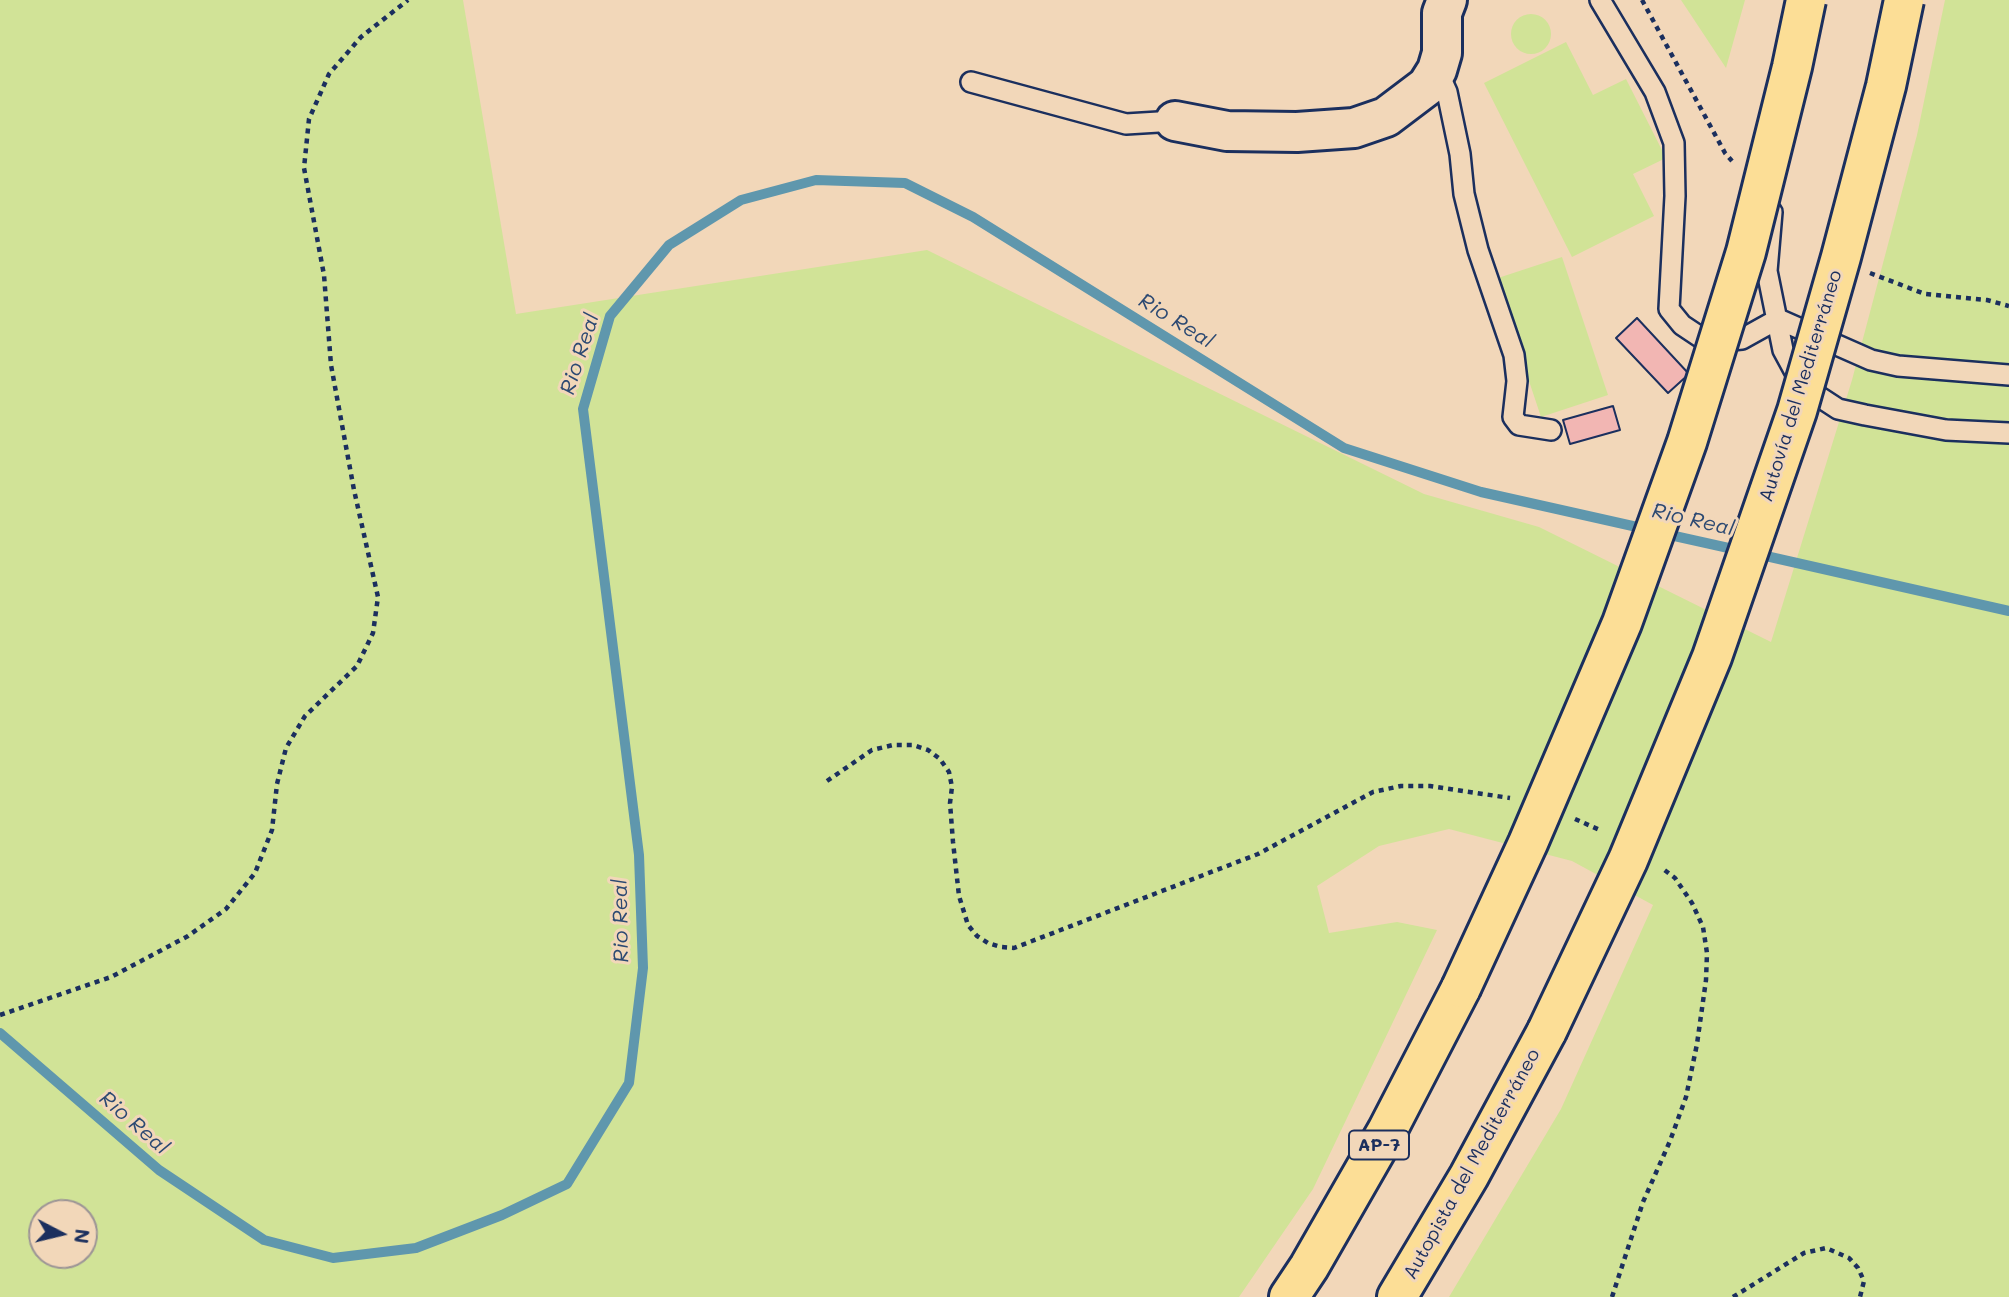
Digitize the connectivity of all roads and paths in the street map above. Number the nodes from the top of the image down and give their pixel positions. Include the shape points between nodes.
1 (408, 0) edge
2 (1447, 0) edge
3 (1600, 0) edge
4 (1806, 0) edge
5 (1904, 0) edge
6 (1437, 70) junction
7 (971, 82) dead end
8 (1175, 121) joint
9 (1772, 208) dead end
10 (1778, 319) junction
11 (2009, 374) edge
12 (1552, 430) dead end
13 (2009, 433) edge
14 (827, 781) dead end
15 (1511, 798) dead end
16 (1569, 816) dead end
17 (1612, 837) dead end
18 (1660, 866) dead end
19 (0, 1015) edge
20 (1546, 1031) joint
21 (1289, 1297) edge
22 (1397, 1297) edge
23 (1612, 1297) edge
24 (1733, 1297) edge
25 (1860, 1297) edge

1 - 19 path via 361,37 329,74 309,119 304,168 324,275 331,365 378,597 373,633 357,666 304,716 286,748 272,830 255,873 226,909 188,936 111,977
2 - 6 street
3 - 10 lane via 1655,92 1674,143 1669,309 1700,337 1721,341 1742,339
4 - 21 highway, AP-7, bridge via 1746,252 1687,442 1622,623 1461,988 1387,1130
5 - 20 highway, Autovía del Mediterráneo, bridge via 1879,112 1797,411 1712,657 1628,860
6 - 8 street via 1413,99 1386,117 1354,128 1227,131
6 - 12 lane via 1447,92 1478,250 1514,355 1513,418 1519,425
7 - 8 lane via 1126,124
9 - 10 lane via 1767,271
10 - 11 lane via 1871,360
10 - 13 lane via 1783,350 1796,374 1838,409 1946,430
14 - 15 path via 872,750 892,745 913,745 940,759 952,787 959,896 968,925 988,943 1014,948 1258,854 1373,792 1430,786
16 - 17 path
18 - 23 path via 1675,878 1703,927 1706,980 1686,1097 1643,1202
20 - 22 highway, Autopista del Mediterráneo via 1469,1176
24 - 25 path via 1804,1252 1826,1248 1849,1258 1858,1268 1864,1281

